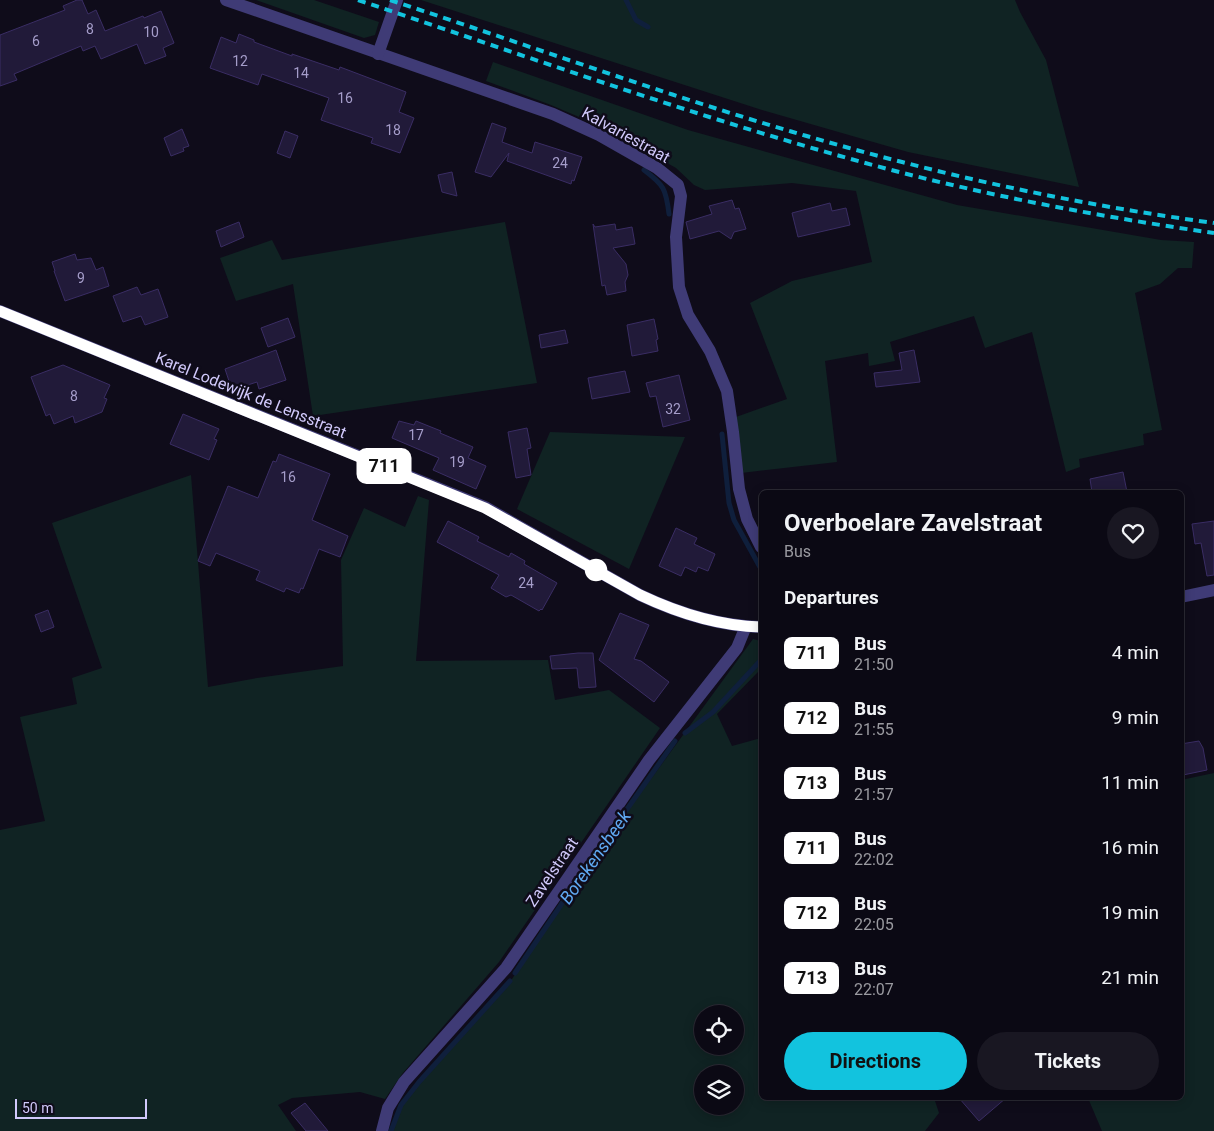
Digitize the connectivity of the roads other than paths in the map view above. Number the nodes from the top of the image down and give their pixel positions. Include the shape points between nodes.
1 (226, 0) edge
2 (397, 0) edge
3 (378, 54) junction
4 (0, 311) edge
5 (759, 543) edge
6 (1214, 590) edge
7 (1184, 596) edge
8 (746, 626) junction
9 (759, 627) edge
10 (382, 1131) edge

1 - 3 street, Kalvariestraat
2 - 3 street
3 - 5 street, Kalvariestraat via 553,114 657,168 678,185 681,196 676,237 679,287 688,315 710,351 727,391 739,489 747,518
4 - 8 street, Karel Lodewijk de Lensstraat via 485,508 665,607 692,616
6 - 7 street
8 - 9 street, Karel Lodewijk de Lensstraat
8 - 10 street, Zavelstraat via 737,648 649,760 506,968 404,1082 388,1108

